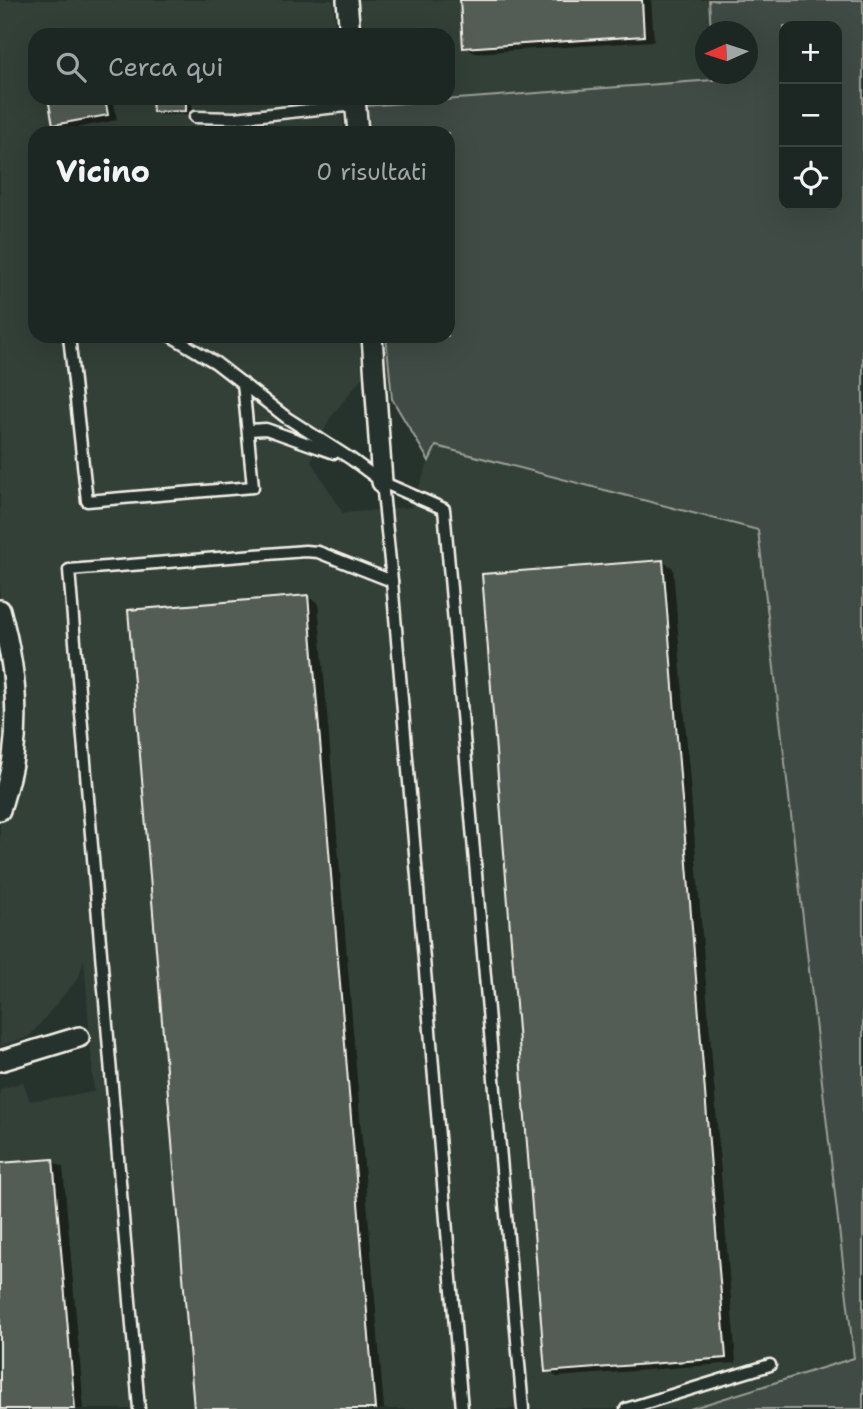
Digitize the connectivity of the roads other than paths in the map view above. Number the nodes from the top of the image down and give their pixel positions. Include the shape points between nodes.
1 (347, 0) edge
2 (349, 28) edge
3 (328, 105) edge
4 (356, 105) edge
5 (195, 117) dead end
6 (358, 126) edge
7 (70, 343) edge
8 (183, 343) edge
9 (372, 343) edge
10 (243, 383) junction
11 (249, 430) junction
12 (351, 459) junction
13 (382, 482) junction
14 (393, 581) junction
15 (0, 610) edge
16 (0, 810) edge
17 (79, 1037) dead end
18 (0, 1061) edge
19 (770, 1365) dead end
20 (139, 1409) edge
21 (462, 1409) edge
22 (523, 1409) edge
23 (626, 1409) edge

1 - 2 street
3 - 5 lane via 235,118
4 - 6 street
7 - 11 lane via 87,501 253,486
8 - 10 lane
9 - 13 street
10 - 11 lane
10 - 12 lane
11 - 12 lane via 266,429
12 - 13 lane
13 - 14 lane
13 - 22 lane via 444,509
14 - 20 lane via 305,551 69,570
14 - 21 lane
15 - 16 street via 17,723
17 - 18 street
19 - 23 lane

